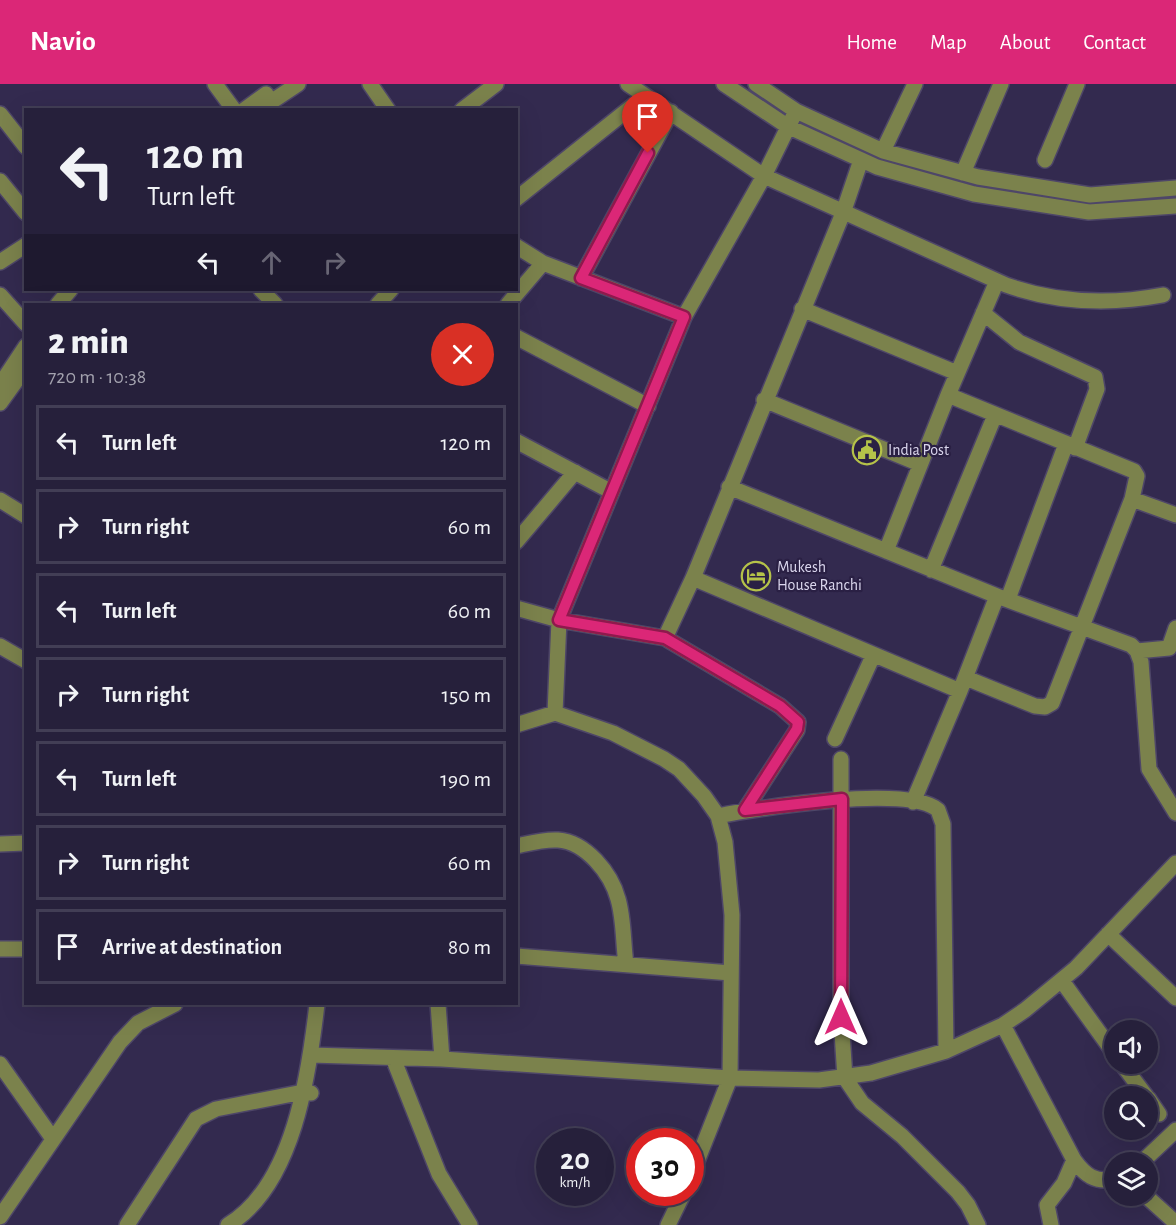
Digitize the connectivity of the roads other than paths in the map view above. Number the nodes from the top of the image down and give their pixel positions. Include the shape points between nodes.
1 (214, 84) edge
2 (281, 84) edge
3 (298, 84) edge
4 (370, 84) edge
5 (496, 84) edge
6 (628, 84) edge
7 (724, 84) edge
8 (756, 84) edge
9 (915, 84) edge
10 (1001, 84) edge
11 (1077, 84) edge
12 (645, 96) junction
13 (232, 108) edge
14 (247, 108) edge
15 (263, 108) edge
16 (387, 108) edge
17 (465, 108) edge
18 (796, 111) junction
19 (671, 112) junction
20 (0, 114) edge
21 (787, 126) junction
22 (4, 130) edge
23 (24, 145) edge
24 (883, 151) junction
25 (861, 160) junction
26 (1045, 160) dead end
27 (971, 175) junction
28 (764, 176) junction
29 (0, 181) edge
30 (1176, 188) edge
31 (974, 194) junction
32 (518, 197) edge
33 (1176, 206) edge
34 (24, 211) edge
35 (843, 213) junction
36 (24, 246) edge
37 (518, 247) edge
38 (0, 262) edge
39 (543, 263) junction
40 (581, 278) junction
41 (997, 281) junction
42 (69, 291) edge
43 (81, 291) edge
44 (262, 291) edge
45 (390, 291) edge
46 (0, 295) edge
47 (1163, 295) dead end
48 (58, 303) edge
49 (72, 303) edge
50 (274, 303) edge
51 (379, 303) edge
52 (509, 303) edge
53 (802, 309) junction
54 (983, 313) junction
55 (684, 317) junction
56 (24, 322) edge
57 (518, 338) edge
58 (24, 349) edge
59 (24, 370) edge
60 (957, 373) junction
61 (0, 385) edge
62 (948, 395) junction
63 (764, 400) junction
64 (0, 403) edge
65 (648, 406) junction
66 (995, 415) junction
67 (518, 442) edge
68 (1071, 446) junction
69 (920, 464) junction
70 (575, 472) junction
71 (729, 487) junction
72 (612, 492) junction
73 (1132, 499) junction
74 (0, 500) edge
75 (0, 512) edge
76 (24, 515) edge
77 (1176, 515) edge
78 (24, 527) edge
79 (518, 540) edge
80 (886, 552) junction
81 (931, 570) junction
82 (693, 578) junction
83 (1002, 598) junction
84 (518, 609) edge
85 (559, 620) junction
86 (1084, 628) junction
87 (1176, 628) edge
88 (665, 638) junction
89 (0, 646) edge
90 (1137, 651) junction
91 (873, 656) junction
92 (24, 660) edge
93 (963, 685) junction
94 (555, 713) junction
95 (518, 723) edge
96 (835, 739) dead end
97 (841, 759) dead end
98 (842, 799) junction
99 (913, 802) junction
100 (745, 810) junction
101 (1176, 813) edge
102 (718, 816) junction
103 (24, 843) edge
104 (0, 844) edge
105 (518, 846) edge
106 (1176, 863) edge
107 (1108, 934) junction
108 (0, 949) edge
109 (24, 949) edge
110 (518, 956) edge
111 (626, 964) junction
112 (731, 973) junction
113 (1062, 981) junction
114 (1176, 999) edge
115 (173, 1005) edge
116 (317, 1005) edge
117 (326, 1005) edge
118 (438, 1005) edge
119 (1003, 1025) junction
120 (1104, 1039) edge
121 (946, 1051) junction
122 (317, 1056) junction
123 (393, 1058) junction
124 (442, 1059) junction
125 (0, 1064) edge
126 (1130, 1074) edge
127 (730, 1078) junction
128 (845, 1078) junction
129 (1139, 1086) edge
130 (307, 1092) junction
131 (1176, 1130) edge
132 (52, 1139) junction
133 (704, 1144) edge
134 (1153, 1152) edge
135 (1074, 1160) junction
136 (1104, 1179) edge
137 (677, 1206) edge
138 (1157, 1206) edge
139 (0, 1217) edge
140 (1176, 1223) edge
141 (246, 1224) edge
142 (127, 1225) edge
143 (228, 1225) edge
144 (471, 1225) edge
145 (668, 1225) edge
146 (978, 1225) edge
147 (1051, 1225) edge

1 - 13 street
2 - 14 street
3 - 15 street
4 - 16 street
5 - 17 street
6 - 12 street
7 - 21 street
8 - 18 street
9 - 24 street
10 - 27 street
11 - 26 street
12 - 19 street
12 - 32 street
18 - 21 street
18 - 24 street
19 - 28 street
19 - 40 street
20 - 22 street
21 - 25 street
21 - 28 street
22 - 23 street
24 - 27 street
25 - 31 street
25 - 35 street
27 - 30 street via 1090,195
27 - 31 street
28 - 35 street
28 - 55 street
29 - 34 street
31 - 33 street via 1089,212
35 - 41 street
35 - 53 street
36 - 38 street
37 - 39 street
39 - 40 street
39 - 52 street
40 - 55 street
41 - 47 street via 1027,292 1091,302
41 - 54 street
42 - 48 street
43 - 49 street
44 - 50 street
45 - 51 street
46 - 56 street
53 - 60 street
53 - 63 street
54 - 60 street
54 - 68 street via 1019,342 1095,377 1097,389
55 - 65 street
57 - 65 street
58 - 61 street
59 - 64 street
60 - 62 street
62 - 66 street
62 - 69 street
63 - 69 street
63 - 71 street
65 - 72 street
66 - 68 street
66 - 81 street
67 - 70 street
68 - 73 street via 1134,471 1137,482
68 - 83 street
69 - 80 street
70 - 72 street
70 - 79 street
71 - 80 street
71 - 82 street
72 - 85 street
73 - 77 street
73 - 86 street
74 - 76 street
75 - 78 street
80 - 81 street
81 - 83 street
82 - 88 street
82 - 91 street
83 - 86 street
83 - 93 street
84 - 85 street
85 - 88 street
85 - 94 street
86 - 90 street via 1131,645
86 - 93 street via 1058,694 1045,707
87 - 90 street via 1169,648
88 - 100 street via 780,706 798,722
89 - 92 street
90 - 101 street via 1149,769
91 - 93 street
91 - 96 street
93 - 99 street
94 - 95 street
94 - 102 street via 613,733 664,759 694,783
97 - 98 street
98 - 99 street
98 - 100 street
98 - 128 street via 841,1006
99 - 121 street via 935,807 943,824
100 - 102 street
102 - 112 street via 730,892
103 - 104 street
105 - 111 street via 561,840 590,855 612,882 618,899
106 - 107 street
107 - 113 street
107 - 114 street
108 - 109 street
110 - 111 street
111 - 112 street
112 - 127 street
113 - 119 street
113 - 120 street
115 - 132 street via 138,1023 120,1042
116 - 122 street
117 - 122 street
118 - 124 street
119 - 121 street
119 - 135 street
121 - 128 street
122 - 123 street
122 - 130 street
123 - 124 street
123 - 144 street via 439,1174
124 - 127 street
125 - 132 street
126 - 129 street
127 - 128 street
127 - 133 street
128 - 146 street via 862,1103 958,1192
130 - 141 street via 294,1150 282,1179 270,1200
130 - 142 street via 216,1109 196,1119
130 - 143 street via 266,1188 257,1202
131 - 134 street
132 - 139 street
135 - 136 street via 1094,1179
135 - 147 street via 1065,1183 1047,1205
137 - 145 street
138 - 140 street

